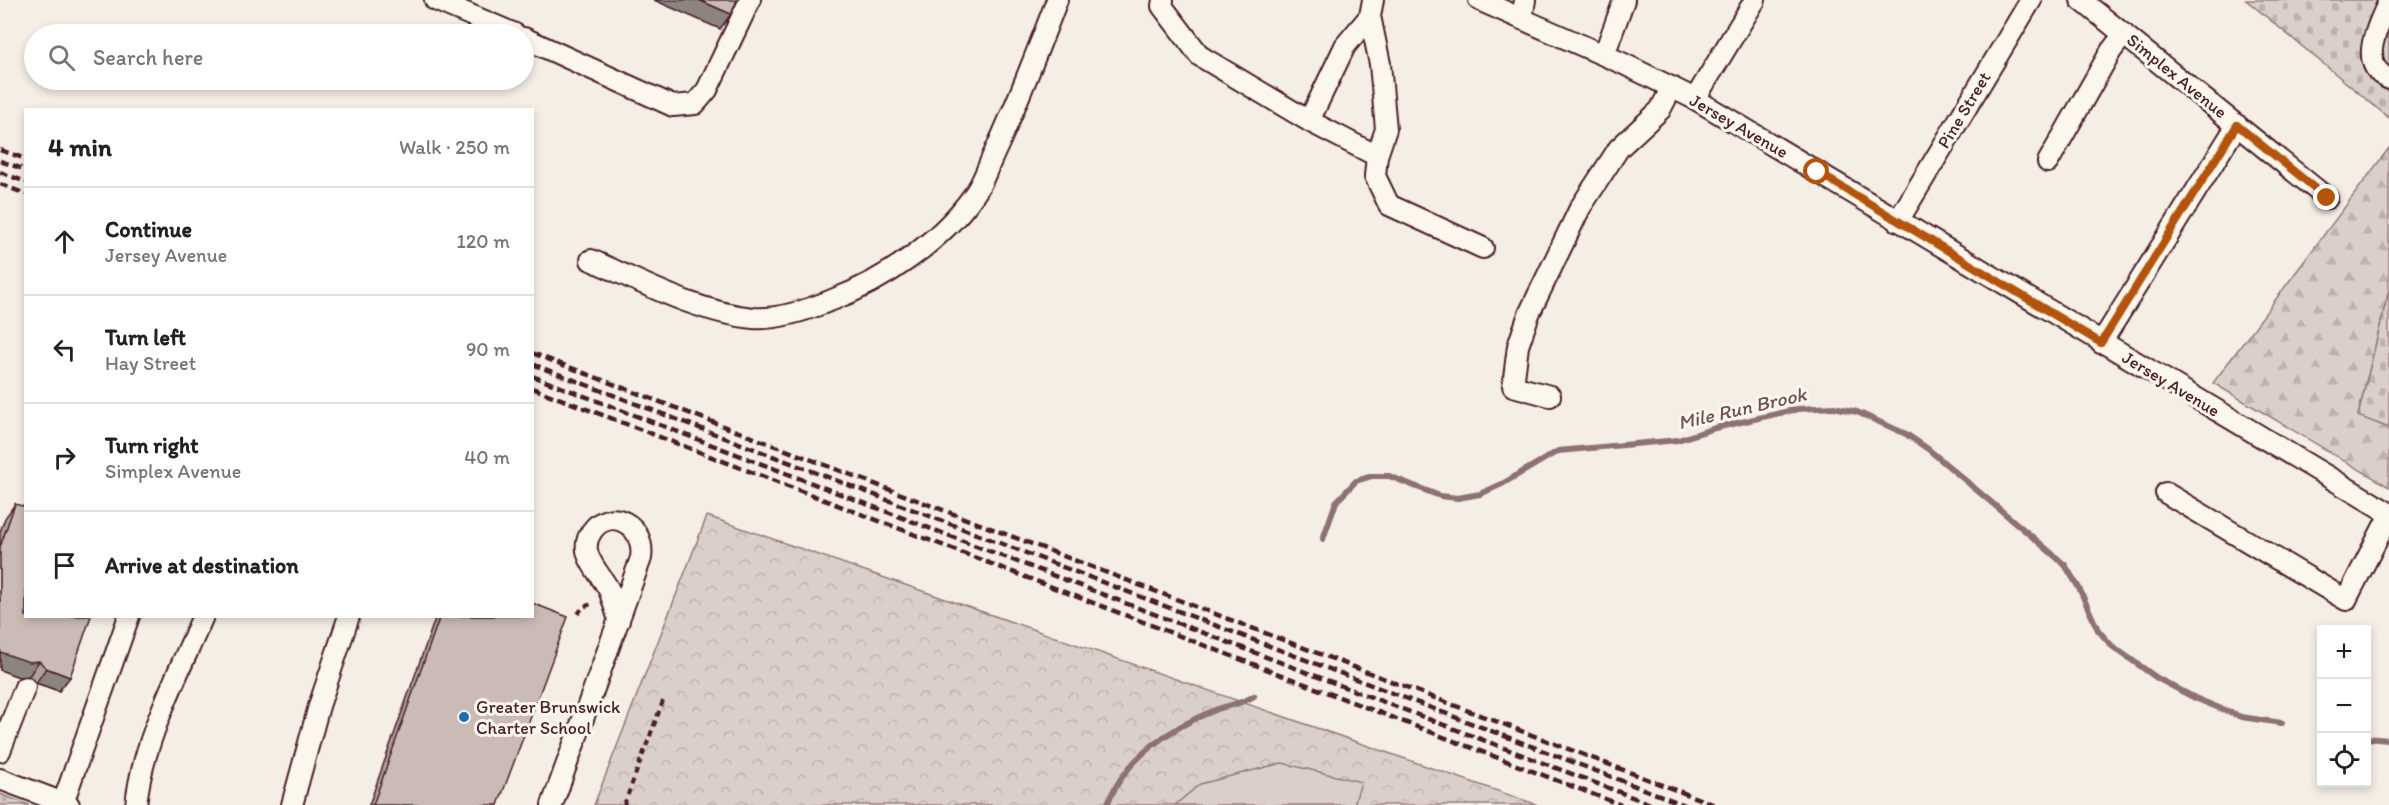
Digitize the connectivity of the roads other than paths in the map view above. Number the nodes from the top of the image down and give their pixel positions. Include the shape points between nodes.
1 (435, 0) edge
2 (750, 0) edge
3 (1057, 0) edge
4 (1163, 0) edge
5 (1479, 0) edge
6 (1624, 0) edge
7 (1755, 0) edge
8 (2031, 0) edge
9 (2081, 0) edge
10 (2389, 1) edge
11 (1372, 8) edge
12 (1524, 9) edge
13 (491, 24) edge
14 (2124, 34) junction
15 (534, 43) edge
16 (1604, 55) junction
17 (2389, 79) edge
18 (1672, 87) junction
19 (1695, 99) junction
20 (1309, 122) junction
21 (2237, 125) junction
22 (1377, 156) junction
23 (2048, 162) dead end
24 (2327, 198) dead end
25 (1898, 221) junction
26 (1484, 248) dead end
27 (591, 260) dead end
28 (2101, 343) junction
29 (1550, 396) dead end
30 (2166, 493) dead end
31 (2389, 515) edge
32 (128, 618) edge
33 (202, 618) edge
34 (348, 618) edge
35 (619, 621) junction
36 (25, 687) dead end
37 (0, 751) edge
38 (0, 779) edge
39 (66, 804) edge
40 (136, 805) edge
41 (292, 805) edge
42 (552, 805) edge

1 - 13 street
2 - 15 street via 707,90 695,104 673,106
3 - 27 street via 1009,122 974,195 946,228 882,278 814,307 756,318 728,314 673,296
4 - 20 street via 1162,6 1200,56
5 - 12 street, Jersey Avenue
6 - 16 street
7 - 19 street
8 - 25 street, Pine Street
9 - 14 street, Simplex Avenue
10 - 17 street via 2374,36 2372,59
11 - 20 street via 1345,46
11 - 22 street via 1386,129
12 - 16 street, Jersey Avenue
14 - 21 street, Simplex Avenue
14 - 23 street
16 - 18 street, Jersey Avenue
18 - 19 street, Jersey Avenue
18 - 29 street via 1660,110 1618,148 1600,174 1529,314 1518,346 1513,386
19 - 25 street, Jersey Avenue
20 - 22 street
21 - 24 street, Simplex Avenue
21 - 28 street
22 - 26 street via 1375,176 1389,205
25 - 28 street, Jersey Avenue
28 - 31 street, Jersey Avenue
30 - 31 street via 2346,600
32 - 39 street
33 - 40 street via 152,737
34 - 41 street
35 - 35 street via 643,547 635,528 617,520 598,525 588,542 590,561 608,588
35 - 42 street
36 - 37 street
38 - 39 street

